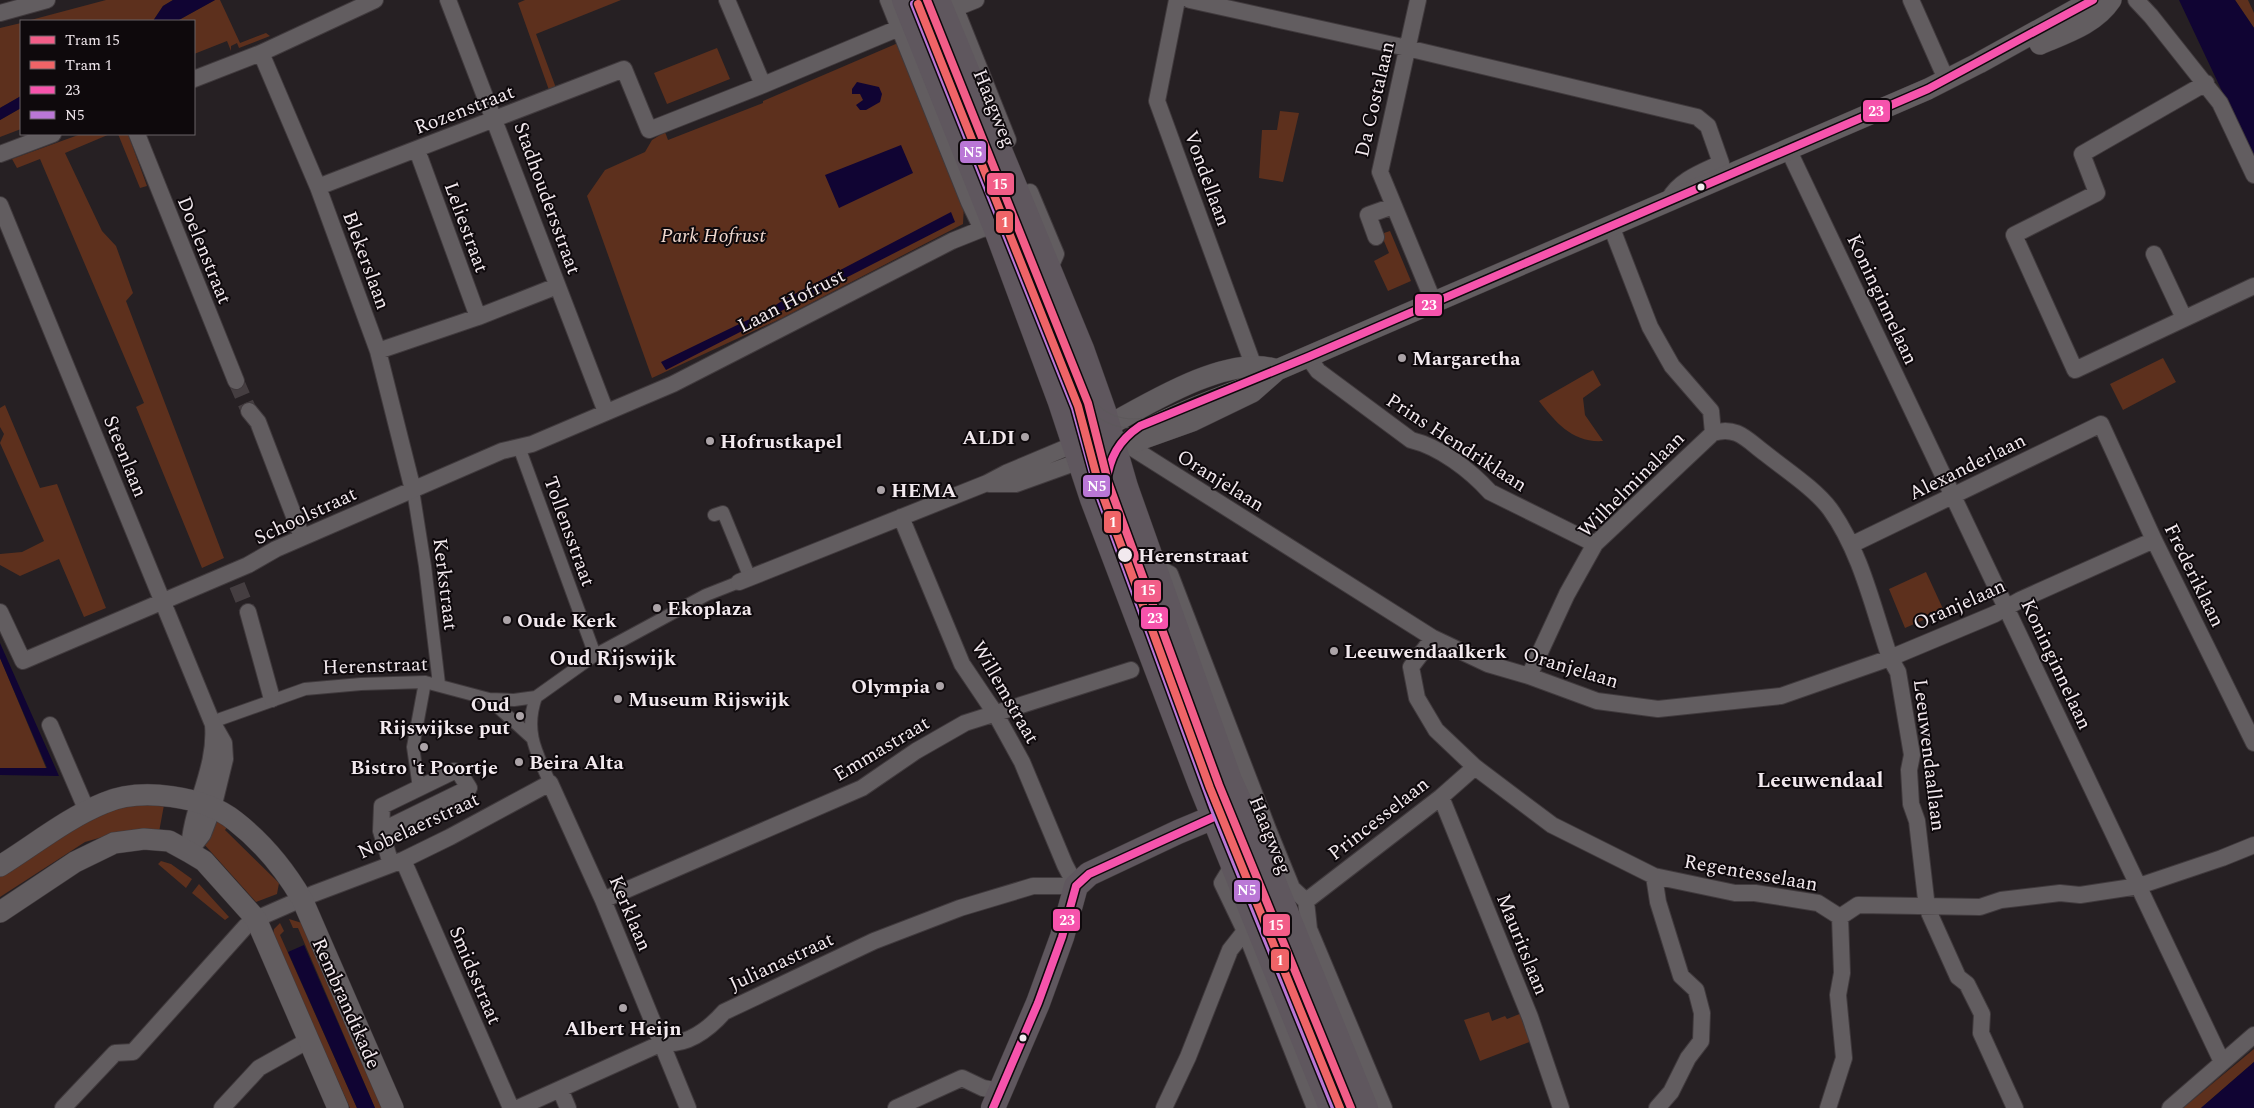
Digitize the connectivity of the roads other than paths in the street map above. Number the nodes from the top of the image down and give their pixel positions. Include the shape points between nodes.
1 (47, 0) edge
2 (375, 0) edge
3 (448, 0) edge
4 (727, 0) edge
5 (888, 0) edge
6 (904, 0) edge
7 (976, 0) edge
8 (1177, 0) edge
9 (1190, 0) edge
10 (1418, 0) edge
11 (1911, 0) edge
12 (2093, 0) edge
13 (2111, 0) edge
14 (2136, 0) edge
15 (949, 3) edge
16 (0, 12) edge
17 (899, 28) junction
18 (1406, 48) junction
19 (261, 53) junction
20 (1974, 66) junction
21 (195, 79) edge
22 (1946, 79) junction
23 (2206, 83) junction
24 (763, 85) junction
25 (496, 119) junction
26 (50, 135) edge
27 (137, 135) edge
28 (1788, 149) junction
29 (416, 150) junction
30 (0, 154) edge
31 (2254, 175) edge
32 (318, 187) junction
33 (1668, 202) junction
34 (0, 205) edge
35 (1392, 206) junction
36 (1611, 226) junction
37 (989, 228) junction
38 (1376, 238) dead end
39 (2154, 254) dead end
40 (557, 286) junction
41 (2254, 286) edge
42 (1434, 302) junction
43 (478, 317) junction
44 (2184, 318) junction
45 (378, 351) junction
46 (1308, 357) junction
47 (1254, 367) junction
48 (1277, 370) junction
49 (236, 381) tunnel mouth
50 (249, 411) tunnel mouth
51 (606, 412) junction
52 (2101, 424) joint
53 (1713, 433) junction
54 (1116, 440) junction
55 (520, 447) junction
56 (1077, 452) junction
57 (413, 490) junction
58 (1954, 497) junction
59 (714, 515) dead end
60 (901, 517) junction
61 (302, 538) junction
62 (2154, 540) junction
63 (1595, 544) junction
64 (1851, 546) junction
65 (1154, 566) junction
66 (745, 580) junction
67 (162, 601) junction
68 (2006, 607) junction
69 (0, 612) edge
70 (248, 612) tunnel mouth
71 (1433, 638) junction
72 (595, 655) junction
73 (1890, 658) junction
74 (1131, 670) dead end
75 (1529, 676) junction
76 (425, 682) junction
77 (439, 684) junction
78 (536, 697) junction
79 (489, 699) junction
80 (272, 700) junction
81 (995, 713) junction
82 (212, 722) junction
83 (50, 724) dead end
84 (531, 738) junction
85 (2254, 743) edge
86 (1475, 767) junction
87 (1230, 780) junction
88 (550, 783) junction
89 (419, 788) junction
90 (1441, 797) junction
91 (206, 805) junction
92 (86, 811) junction
93 (1214, 817) junction
94 (1249, 822) junction
95 (381, 831) junction
96 (2254, 845) edge
97 (189, 852) junction
98 (397, 862) junction
99 (1233, 865) junction
100 (0, 866) edge
101 (1654, 876) junction
102 (1076, 886) junction
103 (2139, 886) junction
104 (302, 899) junction
105 (603, 900) junction
106 (1306, 901) junction
107 (1927, 908) junction
108 (0, 912) edge
109 (1840, 917) junction
110 (256, 919) junction
111 (1245, 931) junction
112 (2254, 1035) edge
113 (309, 1040) junction
114 (662, 1043) junction
115 (2222, 1062) junction
116 (560, 1089) junction
117 (996, 1100) edge
118 (63, 1108) edge
119 (222, 1108) edge
120 (338, 1108) edge
121 (393, 1108) edge
122 (511, 1108) edge
123 (518, 1108) edge
124 (568, 1108) edge
125 (688, 1108) edge
126 (896, 1108) edge
127 (1164, 1108) edge
128 (1315, 1108) edge
129 (1331, 1108) edge
130 (1366, 1108) edge
131 (1384, 1108) edge
132 (1561, 1108) edge
133 (1657, 1108) edge
134 (1828, 1108) edge
135 (2015, 1108) edge
136 (2170, 1108) edge

1 - 16 street
2 - 19 street
3 - 25 street, Stadhoudersstraat
4 - 24 street
5 - 17 street
6 - 37 main road
7 - 15 street
8 - 47 street, Vondellaan via 1157,101
9 - 18 street
10 - 18 street, Da Costalaan
11 - 22 street
12 - 20 street
13 - 20 street via 2090,22 2007,59
14 - 23 street
15 - 54 main road, Haagweg
17 - 24 street
17 - 37 street via 968,202
18 - 33 street via 1697,117 1708,126 1721,163 1685,181 1675,189
18 - 35 street, Da Costalaan via 1380,165 1380,177
19 - 21 street
19 - 32 street, Blekerslaan
20 - 22 street
22 - 28 street
23 - 31 street via 2220,103
23 - 44 street via 2082,154 2097,193 2014,235 2076,370
24 - 25 street, Rozenstraat via 649,130 624,69
25 - 29 street, Rozenstraat
25 - 40 street, Stadhoudersstraat
26 - 30 street
27 - 49 street, Doelenstraat
28 - 33 street
28 - 58 street, Koninginnelaan
29 - 32 street, Rozenstraat
29 - 43 street, Leliestraat
32 - 45 street, Blekerslaan
33 - 36 street
34 - 67 street, Steenlaan
35 - 38 street via 1368,215
35 - 42 street, Da Costalaan
36 - 42 street
36 - 53 street via 1650,327 1672,366 1711,411
37 - 51 street, Laan Hofrust via 952,242 673,384
37 - 56 main road
39 - 44 street
40 - 43 street
40 - 51 street, Stadhoudersstraat
41 - 44 street
42 - 46 street
43 - 45 street
45 - 57 street, Blekerslaan
46 - 48 street
46 - 63 street, Prins Hendriklaan via 1318,371 1411,440 1426,444 1456,463 1478,478 1490,492
47 - 48 street
47 - 54 street via 1216,373 1140,406
48 - 54 street via 1252,392 1201,417
50 - 61 street via 258,422
51 - 55 street, Schoolstraat
52 - 58 street, Alexanderlaan
52 - 62 street, Frederiklaan
53 - 63 street, Wilhelminalaan
53 - 64 street, Leeuwendaallaan via 1736,431 1795,477 1829,508
54 - 56 street
54 - 65 main road, Haagweg
54 - 71 street, Oranjelaan
55 - 57 street, Schoolstraat via 502,451
55 - 72 street, Tollensstraat
56 - 60 street, Herenstraat via 1006,473 987,484
56 - 93 main road
57 - 61 street, Schoolstraat
57 - 77 street, Kerkstraat
58 - 64 street, Alexanderlaan
58 - 68 street, Koninginnelaan
59 - 66 street via 723,512
60 - 66 street, Herenstraat
60 - 81 street, Willemstraat via 962,664
61 - 67 street, Schoolstraat via 235,578
62 - 68 street, Oranjelaan
62 - 85 street, Frederiklaan
63 - 75 street, Wilhelminalaan via 1567,594
64 - 73 street, Leeuwendaallaan
65 - 87 main road, Haagweg
65 - 106 street, Haagweg via 1170,574 1292,888
66 - 72 street, Herenstraat via 706,595
67 - 69 street, Schoolstraat via 22,662
67 - 82 street, Steenlaan
68 - 73 street, Oranjelaan
68 - 103 street, Koninginnelaan
70 - 80 street
71 - 75 street, Oranjelaan via 1488,664
71 - 86 street, Regentesselaan via 1411,667 1417,698 1436,730
72 - 78 street, Herenstraat
73 - 75 street, Oranjelaan via 1781,696 1658,709 1597,701
73 - 107 street, Leeuwendaallaan via 1898,672 1912,755 1909,770 1911,804 1917,821
74 - 81 street, Emmastraat
76 - 77 street, Herenstraat
76 - 80 street, Herenstraat via 305,689
76 - 89 street via 412,747
77 - 79 street, Herenstraat
78 - 79 street, Herenstraat
78 - 84 street, Kerklaan via 530,714
79 - 84 street, Kerklaan
80 - 82 street, Herenstraat
81 - 102 street, Willemstraat via 1022,762
81 - 105 street, Emmastraat via 965,723 862,788
82 - 91 street, Steenlaan via 226,752
83 - 92 street
84 - 88 street, Kerklaan
86 - 90 street, Princesselaan
86 - 101 street, Regentesselaan via 1552,825
87 - 93 main road via 1225,800
87 - 94 main road, Haagweg
88 - 98 street, Nobelaerstraat
88 - 105 street, Kerklaan
89 - 95 street, Smidsstraat via 382,806
89 - 95 street via 454,771 459,772 468,788
90 - 106 street, Princesselaan
90 - 132 street, Mauritslaan via 1530,1017
91 - 92 street, Rembrandtkade via 146,795 106,802
91 - 97 street, Steenlaan via 203,834
91 - 104 street, Rembrandtkade via 235,820 288,874
92 - 100 street, Rembrandtkade
93 - 94 main road via 1232,817
93 - 99 main road
93 - 102 main road via 1089,874
94 - 130 main road, Haagweg
95 - 98 street, Smidsstraat
96 - 103 street
97 - 108 street via 169,841 144,839 114,844 75,862
97 - 110 street via 204,861
98 - 104 street, Nobelaerstraat
98 - 122 street, Smidsstraat
99 - 111 street via 1222,883
99 - 129 main road
101 - 109 street, Regentesselaan via 1735,893 1818,903
101 - 133 street via 1658,902 1681,976 1696,990 1702,1013 1702,1042 1688,1058 1671,1092
102 - 114 street, Julianastraat via 1033,886 960,908 874,941 724,1012 708,1029 676,1044
102 - 117 main road via 1038,1003
103 - 107 street via 2080,895 2060,893 2001,900 1980,907
103 - 115 street, Koninginnelaan
104 - 110 street, Nobelaerstraat
104 - 121 street, Rembrandtkade
105 - 114 street, Kerklaan
106 - 131 street via 1309,929
107 - 109 street via 1858,905
107 - 135 street, Leeuwendaallaan via 1958,977 1967,984 1982,1014 1981,1034
109 - 134 street via 1842,973 1838,995 1844,1058
110 - 113 street
110 - 118 street, Nobelaerstraat via 246,926 133,1052 115,1053
111 - 127 street via 1230,950
111 - 128 street
112 - 115 street
113 - 119 street via 259,1068
113 - 120 street
114 - 116 street, Julianastraat
114 - 125 street, Kerklaan
115 - 136 street
116 - 123 street, Julianastraat
116 - 124 street
117 - 126 street via 983,1088 962,1078

